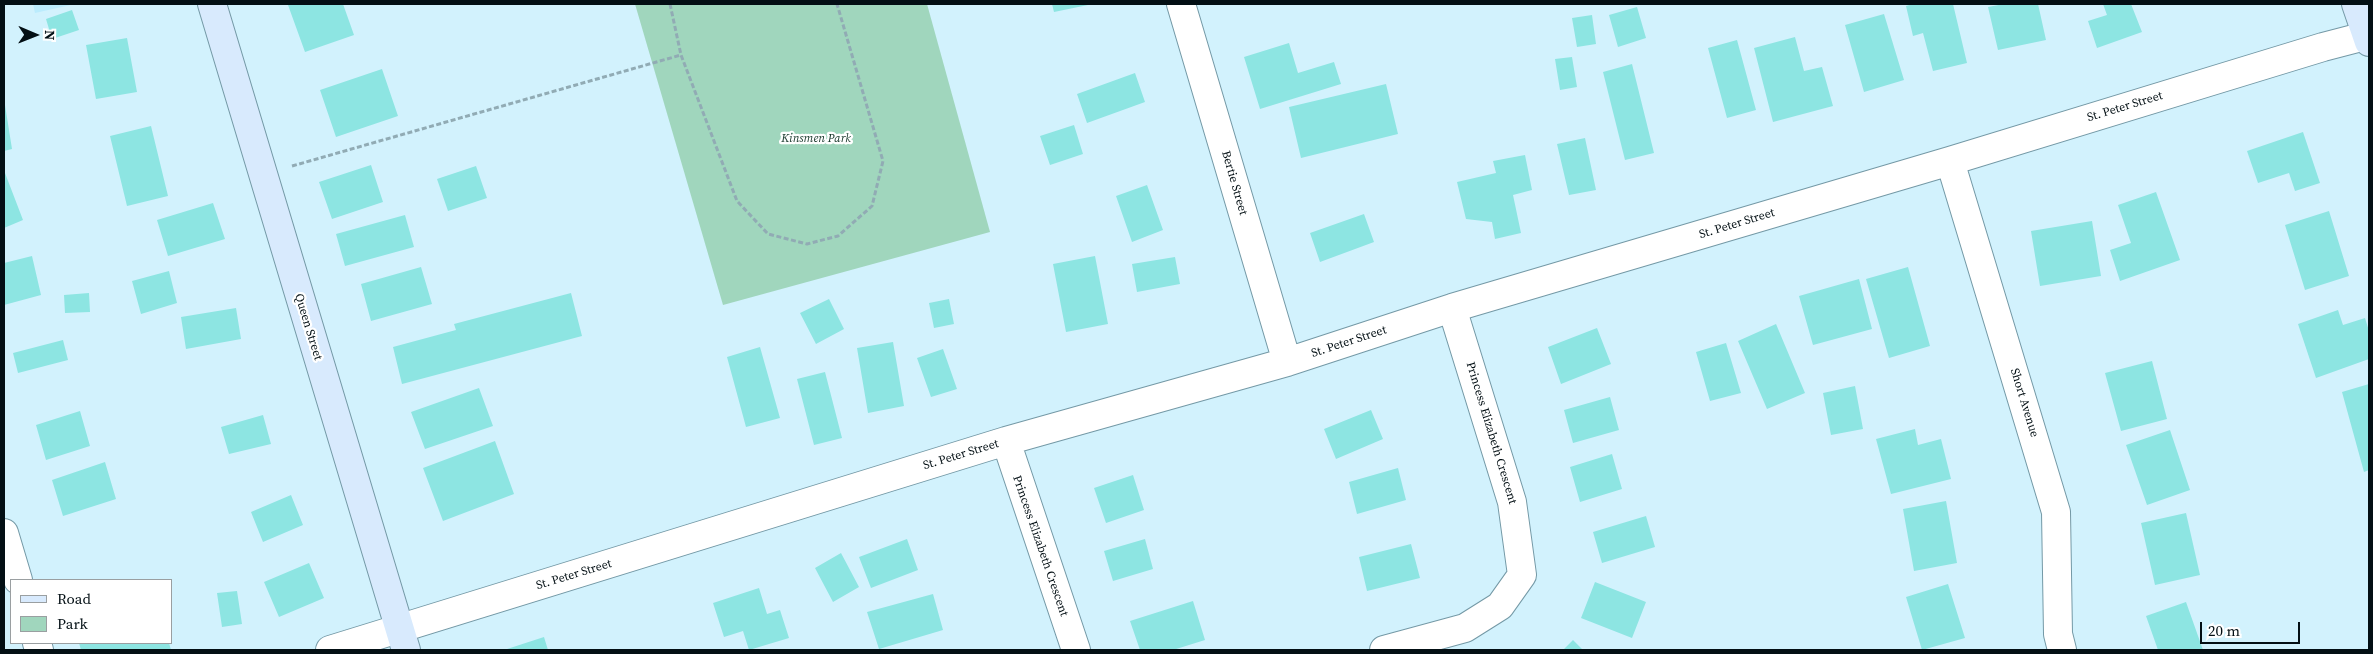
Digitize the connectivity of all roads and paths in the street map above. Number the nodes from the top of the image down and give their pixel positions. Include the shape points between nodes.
1 (212, 4) edge
2 (670, 4) edge
3 (837, 4) edge
4 (1182, 4) edge
5 (2356, 4) edge
6 (2368, 38) edge
7 (681, 55) junction
8 (1950, 161) junction
9 (262, 174) junction
10 (1452, 308) junction
11 (1287, 362) junction
12 (1006, 441) junction
13 (4, 533) edge
14 (18, 579) edge
15 (403, 640) edge
16 (330, 650) edge
17 (1076, 650) edge
18 (1384, 650) edge
19 (2062, 650) edge

1 - 9 main road, Queen Street
2 - 7 path
3 - 7 path via 883,161 872,206 838,236 807,244 768,234 737,201
4 - 11 street, Bertie Street
5 - 6 main road
6 - 8 street, St. Peter Street via 2313,50
7 - 9 path
8 - 10 street, St. Peter Street
8 - 19 street, Short Avenue via 2056,512 2058,634
9 - 15 main road, Queen Street
10 - 11 street, St. Peter Street
10 - 18 street, Princess Elizabeth Crescent via 1512,502 1522,575 1500,606 1464,628
11 - 12 street, St. Peter Street
12 - 15 street, St. Peter Street
12 - 17 street, Princess Elizabeth Crescent
13 - 14 street
15 - 16 street, St. Peter Street

